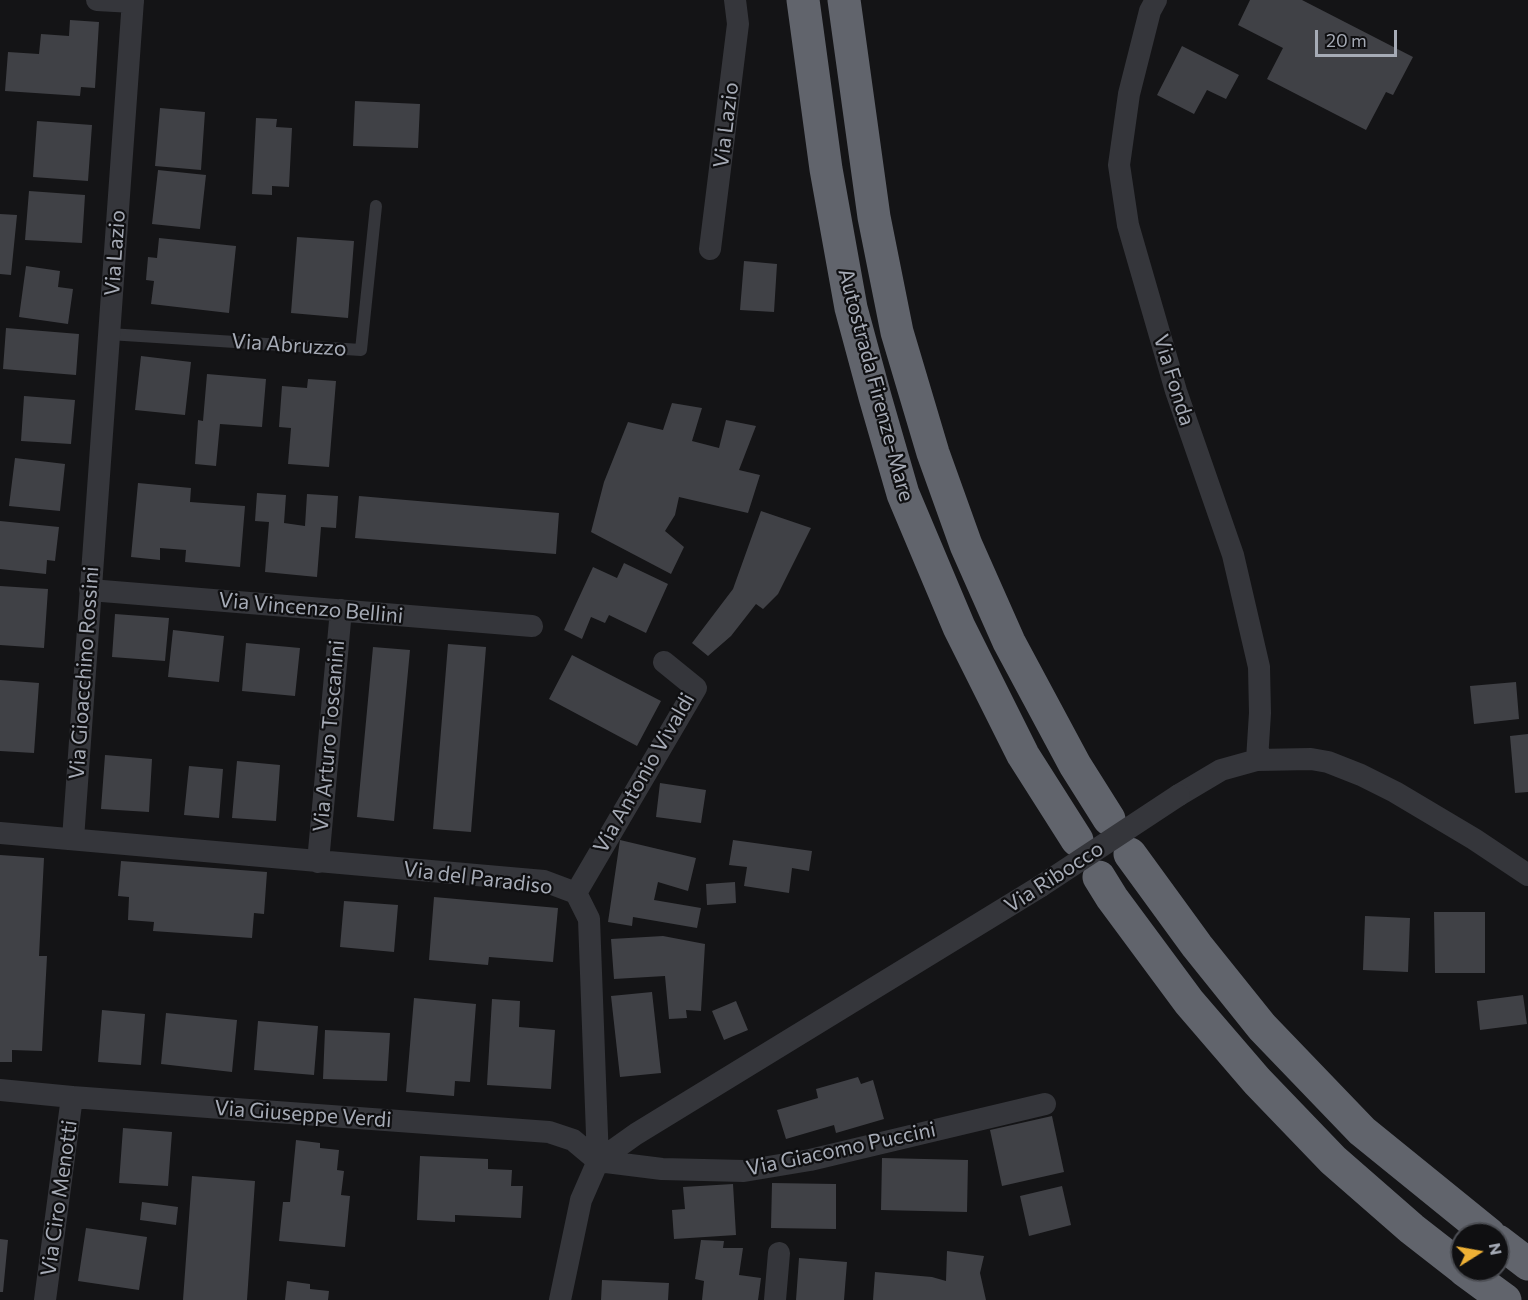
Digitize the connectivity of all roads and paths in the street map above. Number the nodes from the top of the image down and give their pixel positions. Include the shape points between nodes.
1 (97, 0) edge
2 (735, 0) edge
3 (803, 0) edge
4 (844, 0) edge
5 (1156, 0) edge
6 (133, 1) edge
7 (376, 206) dead end
8 (710, 249) dead end
9 (109, 334) junction
10 (96, 507) joint
11 (90, 590) junction
12 (341, 610) junction
13 (532, 626) dead end
14 (664, 662) dead end
15 (1257, 760) junction
16 (1108, 819) dead end
17 (0, 833) edge
18 (73, 839) junction
19 (1077, 840) dead end
20 (1130, 854) dead end
21 (318, 862) junction
22 (1528, 875) edge
23 (1099, 878) dead end
24 (576, 893) junction
25 (0, 1090) edge
26 (72, 1097) junction
27 (1045, 1104) dead end
28 (598, 1161) junction
29 (1474, 1222) edge
30 (1510, 1250) edge
31 (779, 1253) dead end
32 (1450, 1259) edge
33 (1528, 1264) edge
34 (1481, 1282) edge
35 (45, 1300) edge
36 (560, 1300) edge
37 (775, 1300) edge
38 (1505, 1300) edge

1 - 6 street
2 - 8 street, Via Lazio via 738,24
3 - 19 highway, Autostrada Firenze-Mare via 826,169 851,308 903,494 964,638 1023,755
4 - 16 highway, Autostrada Firenze-Mare via 874,217 897,332 933,453 966,545 1009,642
5 - 15 street, Via Fonda via 1129,94 1119,165 1128,225 1176,391 1233,555 1259,667
6 - 9 street, Via Lazio
7 - 9 lane, Via Abruzzo via 361,350
9 - 10 street, Via Lazio
10 - 11 street, Via Gioacchino Rossini
11 - 12 street, Via Vincenzo Bellini
11 - 18 street, Via Gioacchino Rossini
12 - 13 street, Via Vincenzo Bellini
12 - 21 street, Via Arturo Toscanini
14 - 24 street, Via Antonio Vivaldi via 696,688
15 - 22 street, Via Ribocco via 1311,759 1361,776 1395,792
15 - 28 street, Via Ribocco, bridge via 1221,770 1179,795 1041,886
17 - 18 street, Via del Paradiso
18 - 21 street, Via del Paradiso
20 - 29 highway via 1262,1027 1362,1131
21 - 24 street, Via del Paradiso via 544,881
23 - 32 highway via 1189,1002 1257,1081 1333,1160
24 - 28 street, Via del Paradiso via 589,919
25 - 26 street, Via Giuseppe Verdi
26 - 28 street, Via Giuseppe Verdi via 549,1132 573,1140
26 - 35 street, Via Ciro Menotti
27 - 28 street, Via Giacomo Puccini via 810,1160 744,1171 662,1169
28 - 36 street, Via del Paradiso via 581,1200
30 - 33 highway
31 - 37 street
34 - 38 highway

